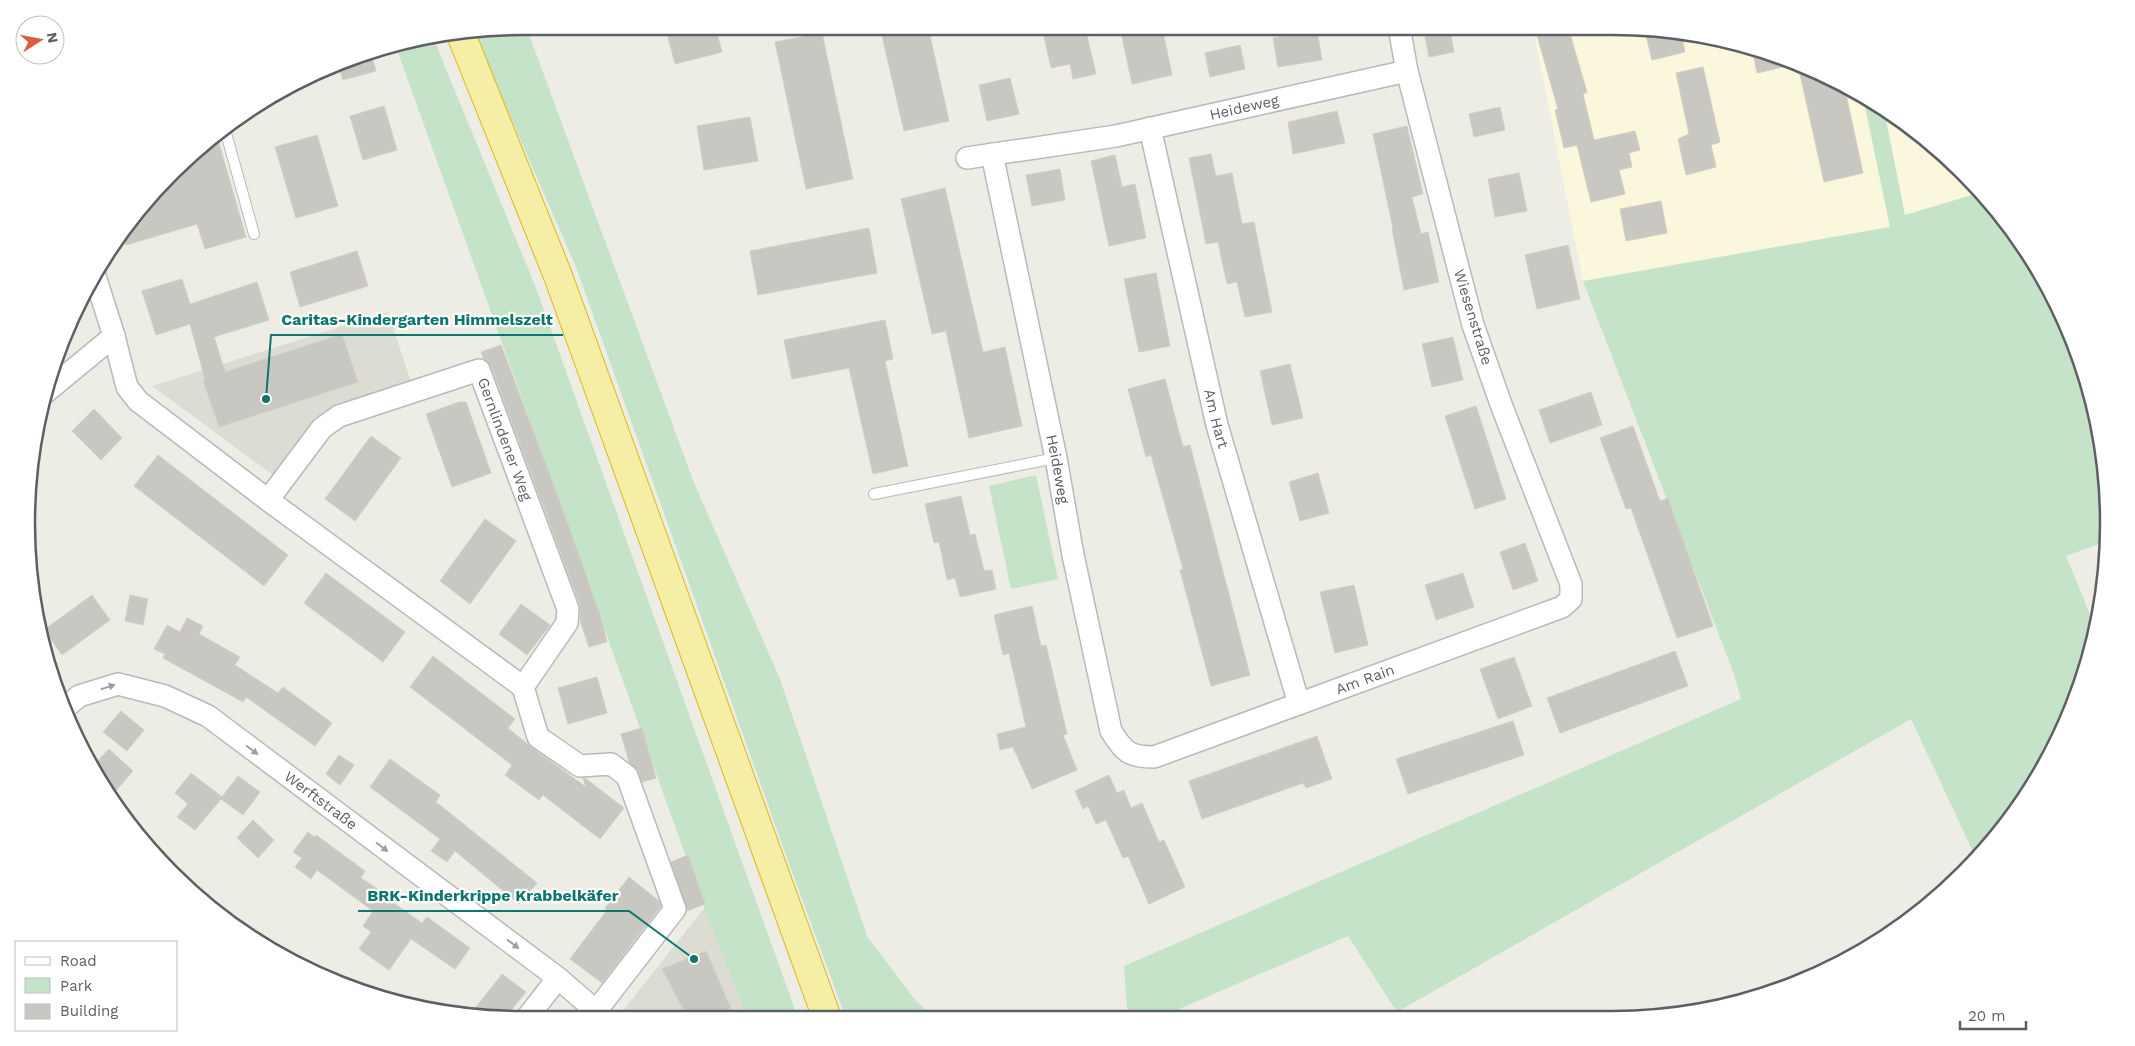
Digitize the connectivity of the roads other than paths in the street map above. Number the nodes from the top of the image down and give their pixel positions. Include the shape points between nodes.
1 (1400, 35) edge
2 (463, 39) edge
3 (1407, 70) junction
4 (1150, 128) junction
5 (227, 136) edge
6 (992, 154) junction
7 (967, 158) dead end
8 (254, 234) dead end
9 (97, 284) edge
10 (114, 336) junction
11 (56, 384) edge
12 (1056, 458) junction
13 (874, 494) dead end
14 (268, 500) junction
15 (1571, 599) joint
16 (523, 687) junction
17 (70, 704) edge
18 (1299, 704) junction
19 (1154, 756) joint
20 (558, 978) junction
21 (532, 1011) edge
22 (824, 1011) edge

1 - 3 street, Wiesenstraße
2 - 22 highway via 561,286
3 - 4 street, Heideweg
3 - 15 street, Wiesenstraße via 1473,325 1572,584
4 - 6 street, Heideweg
4 - 18 street, Am Hart via 1217,425
5 - 8 lane
6 - 7 street, Heideweg
6 - 12 street, Heideweg
9 - 10 street
10 - 11 street
10 - 14 street via 127,387 138,401
12 - 13 lane
12 - 19 street, Heideweg via 1111,731 1120,746 1135,756
14 - 16 street
14 - 16 street, Gernlindener Weg via 322,428 339,416 479,370 568,609 567,624
15 - 18 street, Am Rain via 1562,607
16 - 20 street, Werftstraße via 538,737 580,766 611,764 626,776 675,909 596,1011
17 -> 20 street, Werftstraße via 79,696 118,684 165,696 208,716
18 - 19 street, Am Rain
20 - 21 street

